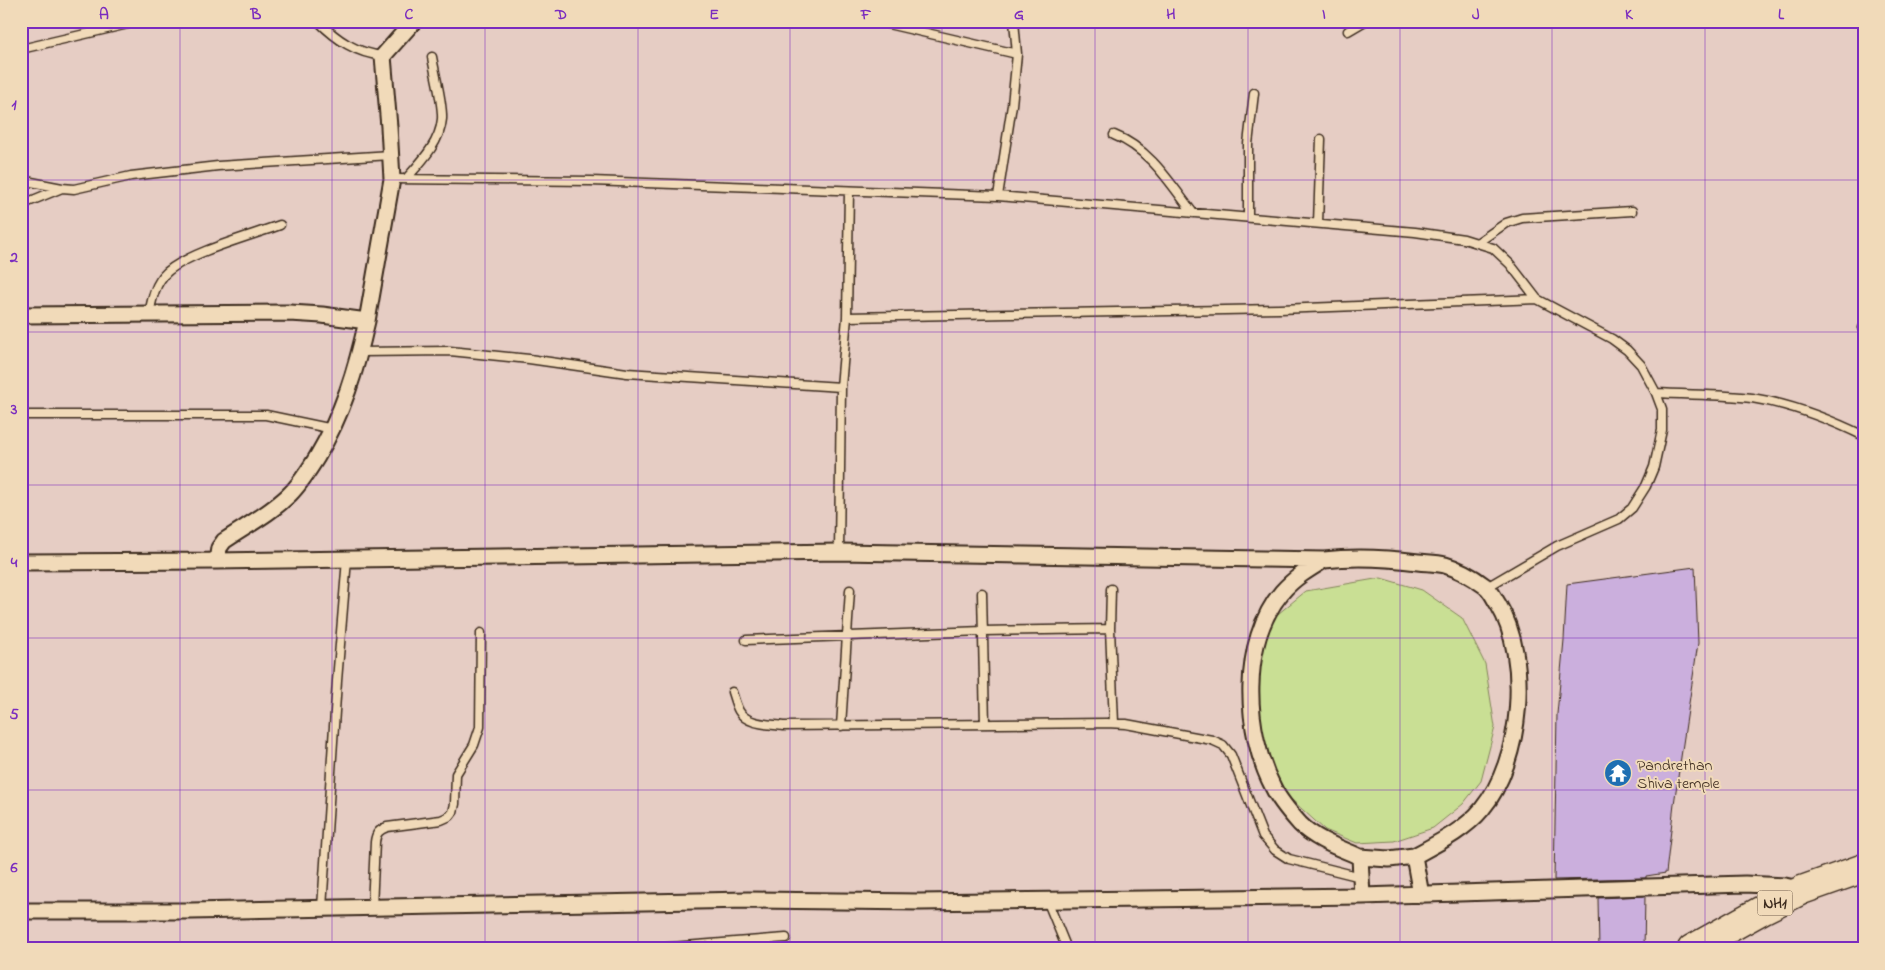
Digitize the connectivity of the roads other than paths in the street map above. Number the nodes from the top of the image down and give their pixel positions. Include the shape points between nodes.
1 (141, 21) edge
2 (318, 21) edge
3 (414, 21) edge
4 (875, 21) edge
5 (1014, 21) edge
6 (1365, 21) edge
7 (1348, 31) dead end
8 (21, 49) edge
9 (1017, 54) junction
10 (383, 56) junction
11 (432, 57) dead end
12 (1254, 93) dead end
13 (1114, 135) dead end
14 (1321, 139) dead end
15 (390, 155) junction
16 (399, 179) junction
17 (21, 180) edge
18 (62, 188) junction
19 (849, 191) junction
20 (998, 196) junction
21 (21, 205) edge
22 (1632, 211) dead end
23 (1193, 213) junction
24 (1248, 217) junction
25 (1318, 223) junction
26 (280, 225) dead end
27 (1477, 243) junction
28 (1537, 299) junction
29 (149, 314) junction
30 (21, 315) edge
31 (847, 317) junction
32 (367, 321) junction
33 (360, 352) junction
34 (841, 387) junction
35 (1656, 394) junction
36 (21, 415) edge
37 (333, 429) junction
38 (1864, 436) edge
39 (839, 552) junction
40 (347, 559) junction
41 (1324, 560) junction
42 (217, 561) junction
43 (21, 562) edge
44 (1487, 587) junction
45 (1112, 589) dead end
46 (850, 590) dead end
47 (982, 593) dead end
48 (1110, 629) junction
49 (983, 630) junction
50 (481, 633) dead end
51 (846, 636) junction
52 (746, 640) dead end
53 (732, 692) dead end
54 (1114, 723) junction
55 (985, 724) junction
56 (841, 726) junction
57 (1414, 856) junction
58 (1360, 857) junction
59 (1864, 868) edge
60 (1361, 877) junction
61 (1864, 883) edge
62 (1802, 890) junction
63 (1421, 895) junction
64 (1362, 896) junction
65 (1047, 900) junction
66 (372, 907) junction
67 (322, 908) junction
68 (21, 911) edge
69 (786, 938) dead end
70 (646, 949) edge
71 (1067, 949) edge
72 (1692, 949) edge
73 (1718, 949) edge

1 - 8 lane
2 - 10 lane via 347,46
3 - 10 street
4 - 9 lane
5 - 9 lane
6 - 7 lane
9 - 20 lane
10 - 15 street
11 - 16 lane via 441,126 427,154
12 - 24 lane via 1248,144
13 - 23 lane via 1138,147
14 - 25 lane
15 - 16 street
15 - 18 lane via 218,166 131,176 74,189
16 - 19 lane via 591,181
16 - 32 street
17 - 18 lane
18 - 21 lane
19 - 20 lane
19 - 31 lane
20 - 23 lane
22 - 27 lane via 1522,218 1506,223
23 - 24 lane
24 - 25 lane
25 - 27 lane via 1415,232
26 - 29 lane via 179,264 158,283
27 - 28 lane via 1493,248
28 - 31 lane via 1280,309
28 - 35 lane via 1627,350 1641,365
29 - 30 street
29 - 32 street via 290,313
31 - 34 lane
32 - 33 street
33 - 34 lane via 450,351 627,373
33 - 37 street
34 - 39 lane
35 - 38 lane via 1750,398 1776,403
35 - 44 lane via 1662,409 1662,430 1654,467 1632,508 1619,519 1557,546
36 - 37 lane via 258,415 278,416
37 - 42 street via 290,494 224,541
39 - 40 street
39 - 41 street
40 - 42 street
40 - 67 lane
41 - 44 street via 1371,558 1444,565
41 - 58 street via 1295,578 1270,608 1256,644 1250,695 1258,749 1273,788 1300,824
42 - 43 street
44 - 57 street via 1503,613 1517,664 1518,695 1506,766 1482,809 1455,833
45 - 48 lane
46 - 51 lane
47 - 49 lane
48 - 49 lane
48 - 54 lane
49 - 51 lane
49 - 55 lane
50 - 66 lane via 480,727 474,745 456,774 453,812 441,820 380,830 375,842
51 - 52 lane
51 - 56 lane
53 - 56 lane via 739,711 754,722 783,726
54 - 55 lane
54 - 60 lane via 1212,740 1223,745 1231,755 1263,836 1275,850 1289,859
55 - 56 lane
57 - 58 street via 1389,859
57 - 63 street
58 - 60 street
59 - 62 highway, NH1
60 - 64 street
61 - 73 highway, NH1 via 1808,902
62 - 63 street via 1745,884
62 - 72 highway, NH1
63 - 64 street
64 - 65 street
65 - 66 street via 748,900
65 - 71 lane
66 - 67 street
67 - 68 street
69 - 70 lane

